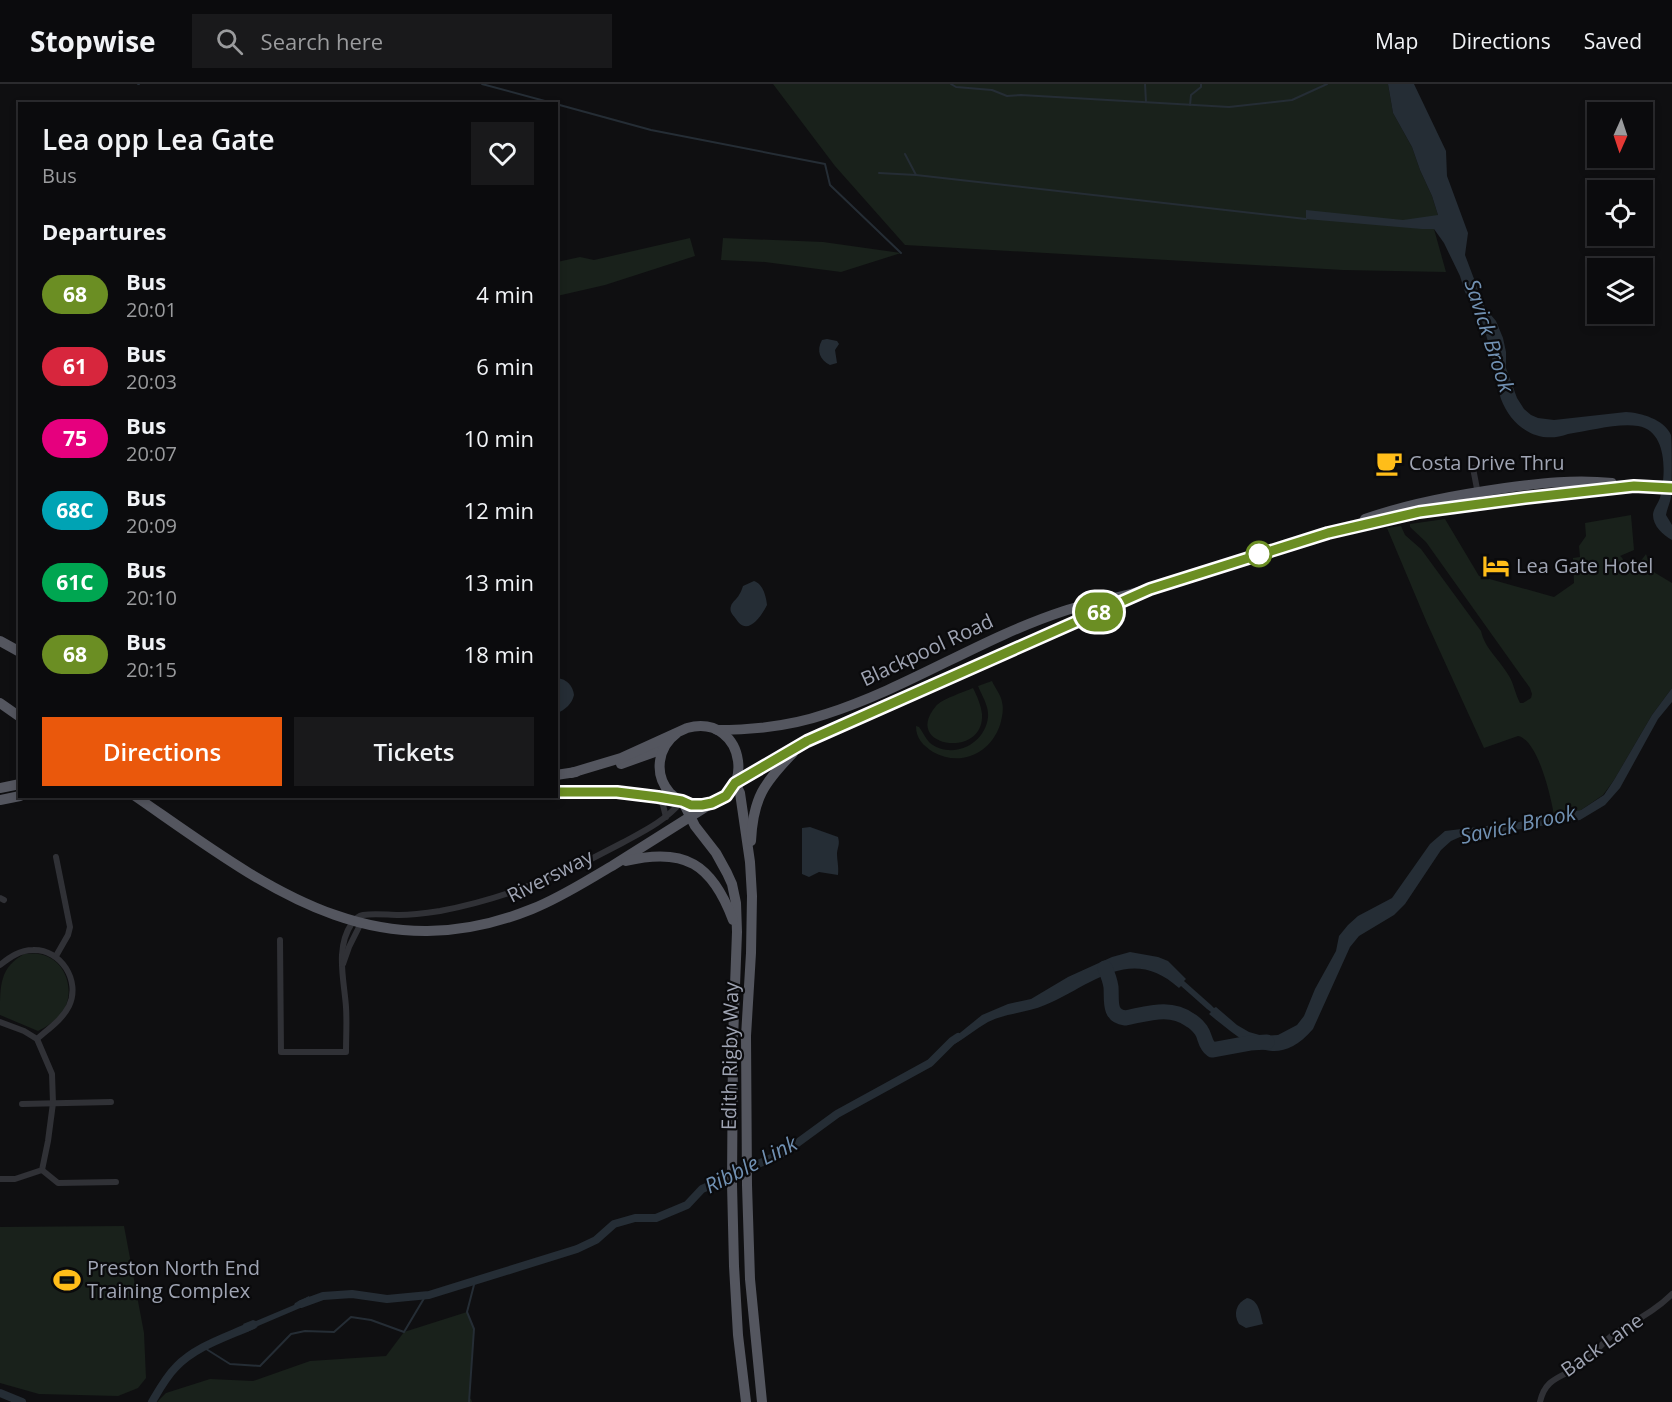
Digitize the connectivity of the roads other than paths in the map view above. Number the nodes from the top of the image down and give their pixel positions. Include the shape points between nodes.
1 (1473, 468) dead end
2 (1672, 488) edge
3 (1478, 498) junction
4 (1150, 589) junction
5 (0, 641) edge
6 (18, 651) edge
7 (0, 703) edge
8 (18, 716) edge
9 (717, 730) junction
10 (677, 732) junction
11 (801, 744) junction
12 (663, 749) junction
13 (571, 773) junction
14 (558, 774) edge
15 (735, 783) junction
16 (18, 784) edge
17 (0, 788) edge
18 (558, 792) edge
19 (18, 796) edge
20 (659, 797) junction
21 (138, 798) edge
22 (0, 800) edge
23 (682, 801) junction
24 (712, 803) junction
25 (666, 817) junction
26 (690, 817) junction
27 (56, 857) dead end
28 (750, 861) junction
29 (609, 867) junction
30 (357, 922) junction
31 (737, 932) junction
32 (280, 940) dead end
33 (56, 956) junction
34 (0, 965) edge
35 (0, 1022) edge
36 (37, 1039) junction
37 (111, 1102) dead end
38 (53, 1103) junction
39 (22, 1104) dead end
40 (42, 1170) junction
41 (0, 1179) edge
42 (116, 1182) dead end
43 (1672, 1294) edge
44 (746, 1402) edge
45 (762, 1402) edge
46 (1540, 1402) edge

1 - 3 street
2 - 3 highway, Blackpool Road via 1639,486
3 - 4 highway, Blackpool Road via 1328,533
4 - 9 highway, Blackpool Road via 1021,627 828,714 769,727
4 - 11 highway, Blackpool Road
5 - 6 highway
7 - 8 highway
9 - 10 highway via 697,726
9 - 15 highway via 737,753
10 - 12 highway
10 - 13 highway via 621,758
11 - 15 highway, Blackpool Road
11 - 28 highway via 760,792 752,821
12 - 13 highway via 623,764
12 - 23 highway via 662,779 669,792
13 - 14 highway
15 - 24 highway via 726,796
15 - 28 highway, Edith Rigby Way via 740,793
16 - 17 highway
18 - 20 highway
19 - 22 highway
20 - 23 highway
20 - 25 street
21 - 30 highway, Riversway via 263,883 315,908
23 - 24 highway
23 - 25 street, Riversway
23 - 26 highway, Edith Rigby Way
24 - 26 highway, Riversway
25 - 30 street, Riversway via 582,864 504,895 437,911 363,915
26 - 29 highway, Riversway
26 - 31 highway, Edith Rigby Way via 732,884
27 - 33 street via 70,927
28 - 45 highway, Edith Rigby Way via 747,1185 750,1279
29 - 30 highway, Riversway via 534,909 486,924 414,931 388,930
29 - 31 highway via 662,856 689,861 710,876 726,902
30 - 32 street via 347,931 341,956 346,1052 281,1052
31 - 44 highway, Edith Rigby Way via 732,1184 734,1266
33 - 34 street via 34,949 14,954
33 - 36 street via 70,975 70,1004 63,1016
35 - 36 street
36 - 38 street via 52,1074
37 - 38 street
38 - 39 street
38 - 40 street
40 - 41 street via 15,1179
40 - 42 street via 58,1183
43 - 46 street, Back Lane via 1612,1336 1582,1364 1551,1380

